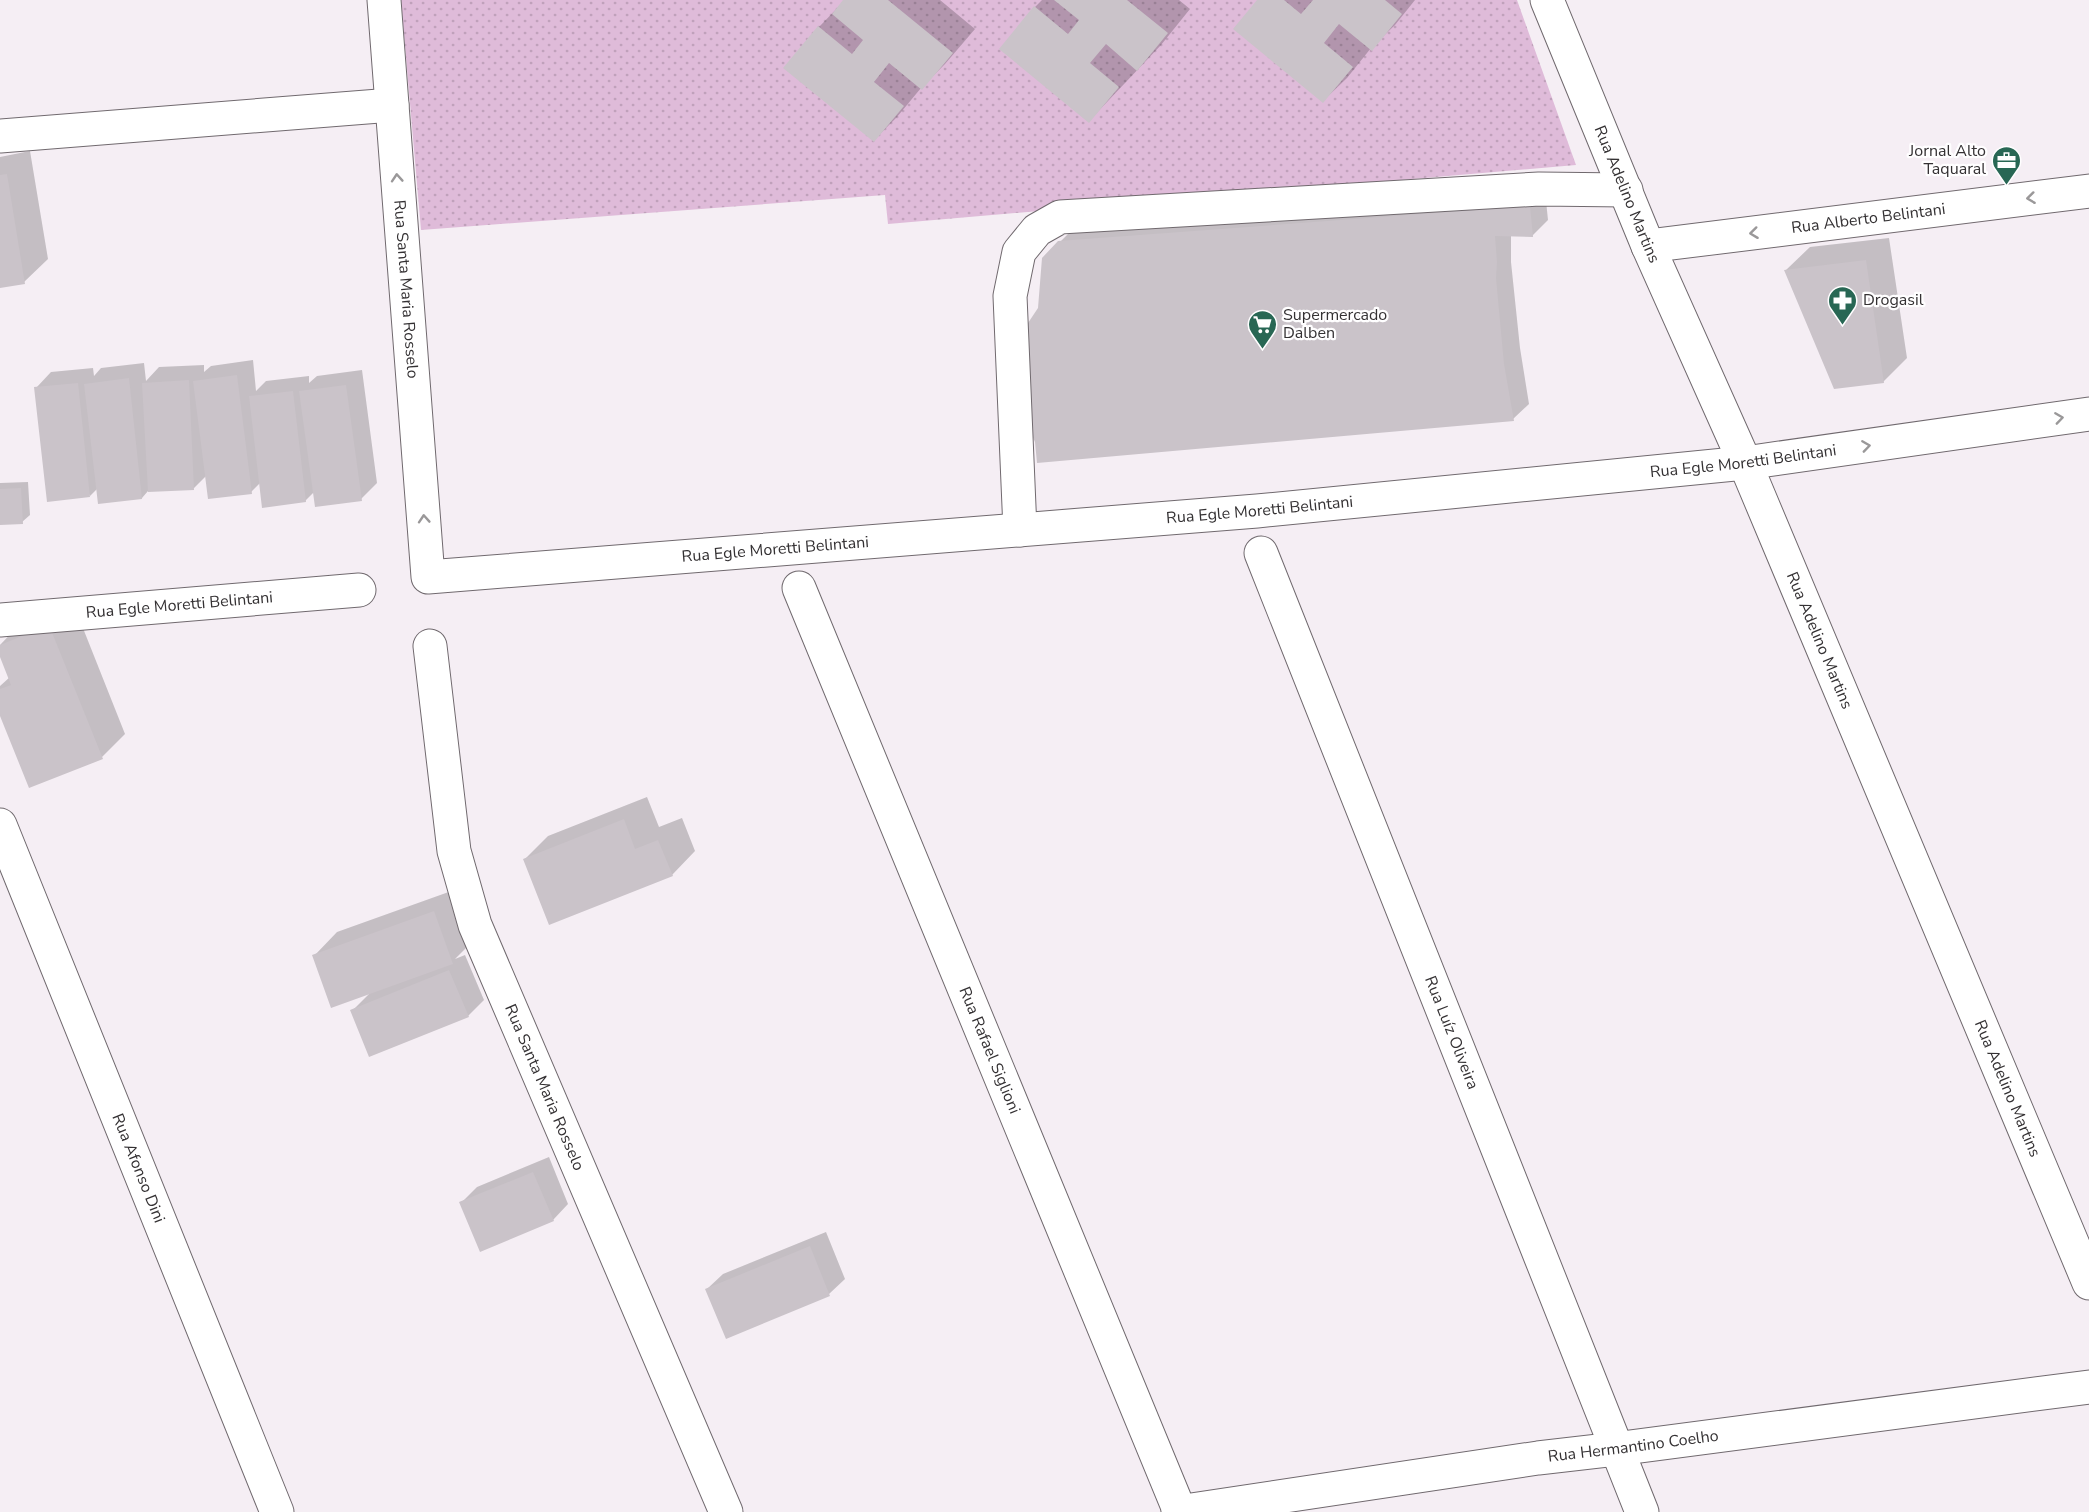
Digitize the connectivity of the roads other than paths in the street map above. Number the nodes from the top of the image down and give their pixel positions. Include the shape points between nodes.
1 (384, 0) edge
2 (1547, 0) edge
3 (392, 105) junction
4 (0, 136) edge
5 (1626, 190) junction
6 (2089, 191) edge
7 (1648, 246) junction
8 (2089, 414) edge
9 (1745, 463) junction
10 (1020, 530) junction
11 (1261, 553) dead end
12 (428, 577) joint
13 (799, 588) dead end
14 (359, 590) dead end
15 (0, 620) edge
16 (430, 646) dead end
17 (0, 825) edge
18 (2089, 1282) edge
19 (2089, 1387) edge
20 (1616, 1449) junction
21 (277, 1512) edge
22 (726, 1512) edge
23 (1179, 1512) edge
24 (1642, 1512) edge

1 - 3 street, Rua Santa Maria Rosselo
2 - 5 street, Rua Adelino Martins
3 - 4 street
12 -> 3 street, Rua Santa Maria Rosselo
5 - 7 street, Rua Adelino Martins
5 - 10 street via 1539,189 1060,217 1037,230 1019,252 1010,296
6 -> 7 street, Rua Alberto Belintani
7 - 9 street, Rua Adelino Martins
9 -> 8 street, Rua Egle Moretti Belintani
9 - 10 street, Rua Egle Moretti Belintani
9 - 18 street, Rua Adelino Martins
10 - 12 street, Rua Egle Moretti Belintani
11 - 20 street, Rua Luíz Oliveira
13 - 23 street, Rua Rafael Siglioni
14 - 15 street, Rua Egle Moretti Belintani
16 - 22 street, Rua Santa Maria Rosselo via 454,851 475,925
17 - 21 street, Rua Afonso Dini
19 - 20 street, Rua Hermantino Coelho
20 - 23 street, Rua Hermantino Coelho
20 - 24 street, Rua Luíz Oliveira

